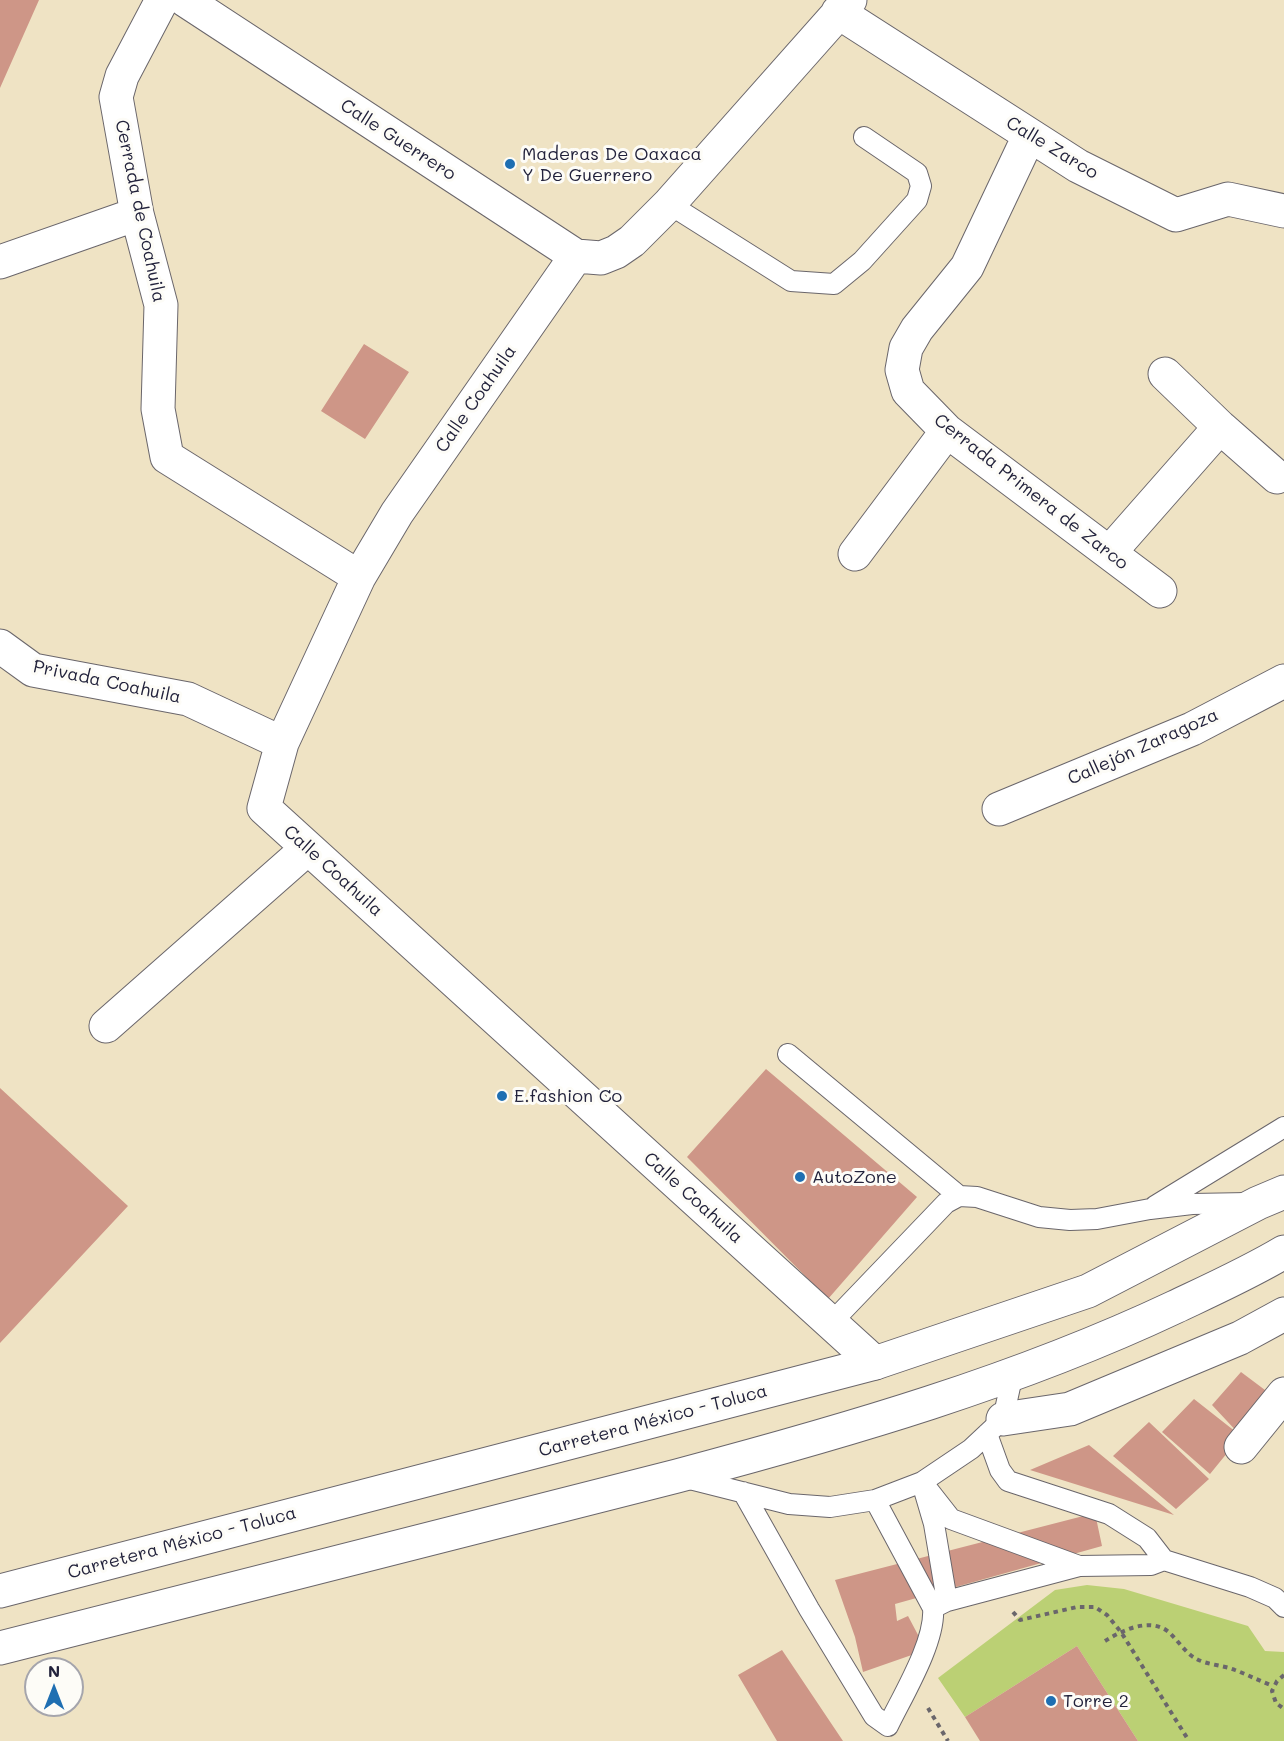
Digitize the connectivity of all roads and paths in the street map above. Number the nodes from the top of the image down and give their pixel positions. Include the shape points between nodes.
1 (162, 0) edge
2 (185, 0) edge
3 (844, 6) edge
4 (1029, 136) junction
5 (864, 137) dead end
6 (669, 204) junction
7 (1284, 211) edge
8 (137, 214) junction
9 (576, 256) junction
10 (0, 262) edge
11 (1165, 374) dead end
12 (1220, 427) junction
13 (947, 431) junction
14 (1277, 477) dead end
15 (1110, 552) junction
16 (855, 554) dead end
17 (359, 577) junction
18 (1160, 591) dead end
19 (0, 646) edge
20 (1284, 681) edge
21 (282, 743) junction
22 (999, 809) dead end
23 (308, 848) junction
24 (106, 1026) dead end
25 (788, 1054) dead end
26 (1284, 1126) edge
27 (959, 1196) junction
28 (1271, 1198) edge
29 (1150, 1209) junction
30 (1284, 1252) edge
31 (1284, 1314) edge
32 (831, 1323) junction
33 (875, 1363) junction
34 (1013, 1373) junction
35 (1284, 1394) edge
36 (995, 1426) junction
37 (1241, 1447) dead end
38 (677, 1476) junction
39 (922, 1482) junction
40 (743, 1492) junction
41 (875, 1500) junction
42 (1164, 1560) junction
43 (1079, 1566) junction
44 (0, 1591) edge
45 (940, 1605) junction
46 (1284, 1607) edge
47 (1012, 1611) dead end
48 (1121, 1632) junction
49 (1105, 1641) dead end
50 (0, 1648) edge
51 (1284, 1675) edge
52 (1274, 1686) junction
53 (924, 1701) dead end
54 (1284, 1709) edge
55 (948, 1741) edge
56 (1189, 1741) edge

1 - 8 street, Cerrada de Coahuila via 122,76 116,97
2 - 9 street, Calle Guerrero
3 - 4 street, Calle Zarco
3 - 6 street
4 - 7 street, Calle Zarco via 1078,166 1176,215 1228,199
4 - 13 street, Cerrada Primera de Zarco via 967,267 916,329 906,348 902,370 908,391
5 - 6 lane via 916,173 921,186 917,200 862,261 834,285 791,281
6 - 9 street via 616,252 601,258
8 - 10 street
8 - 17 street, Cerrada de Coahuila via 161,305 158,409 167,457
9 - 17 street, Calle Coahuila via 397,513
11 - 12 street
12 - 14 street
12 - 15 street
13 - 15 street, Cerrada Primera de Zarco
13 - 16 street
15 - 18 street, Cerrada Primera de Zarco
17 - 21 street, Calle Coahuila
19 - 21 street, Privada Coahuila via 33,670 188,699
20 - 22 street, Callejón Zaragoza via 1192,729
21 - 23 street, Calle Coahuila via 264,808
23 - 24 street
23 - 32 street, Calle Coahuila
25 - 27 lane
26 - 29 lane
27 - 29 lane via 1070,1220
27 - 32 lane via 946,1203
28 - 29 lane
28 - 33 street, Carretera México - Toluca via 1088,1291
30 - 34 street via 1137,1325
31 - 36 street via 1240,1338 1070,1409
32 - 33 street, Calle Coahuila
33 - 44 street, Carretera México - Toluca
34 - 36 lane
34 - 38 street via 786,1447
35 - 37 street
36 - 39 lane via 971,1449
36 - 42 lane via 1000,1470 1008,1481 1109,1514 1147,1538
38 - 40 lane
38 - 50 street
39 - 41 lane
39 - 43 lane via 951,1519
39 - 45 lane via 934,1524
40 - 41 lane via 830,1508
40 - 45 lane via 874,1716 888,1726 928,1643
41 - 45 lane
42 - 43 lane via 1151,1565
42 - 46 lane via 1250,1587 1275,1598
43 - 45 lane
47 - 48 path via 1020,1620 1058,1610 1095,1607
48 - 49 path
48 - 52 path via 1156,1626 1167,1630 1195,1659
48 - 56 path
51 - 52 path
52 - 54 path via 1274,1698
53 - 55 path

